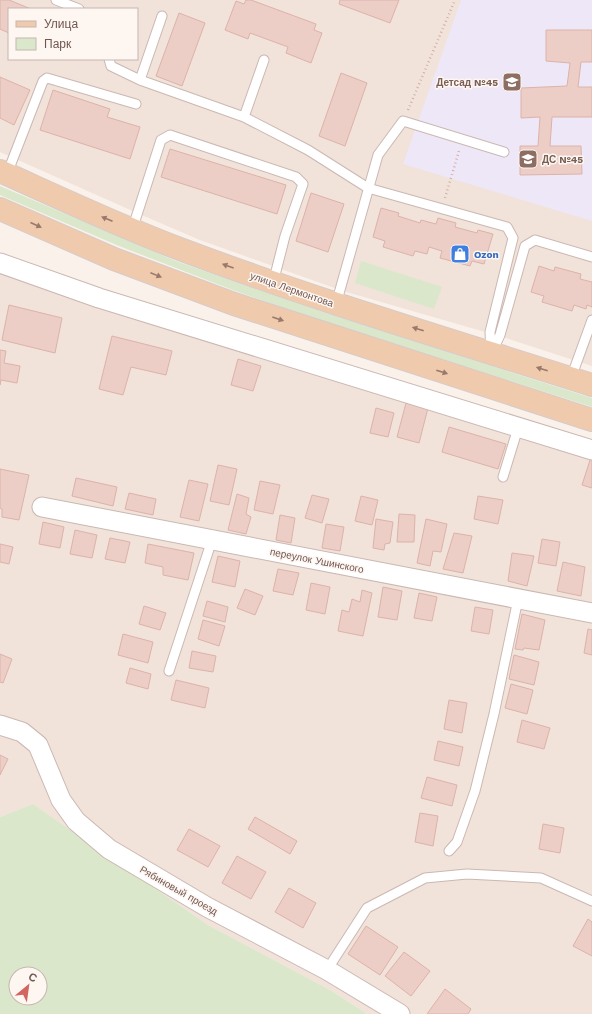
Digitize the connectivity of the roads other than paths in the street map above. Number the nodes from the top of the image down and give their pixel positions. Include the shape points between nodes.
1 (56, 0) edge
2 (76, 8) edge
3 (162, 16) dead end
4 (109, 60) edge
5 (264, 60) dead end
6 (140, 80) junction
7 (136, 104) dead end
8 (244, 117) junction
9 (504, 152) dead end
10 (4, 172) edge
11 (368, 188) junction
12 (0, 209) edge
13 (132, 230) junction
14 (592, 257) edge
15 (0, 263) edge
16 (274, 283) junction
17 (336, 304) junction
18 (592, 320) edge
19 (491, 353) junction
20 (571, 378) junction
21 (592, 385) edge
22 (592, 420) edge
23 (518, 428) junction
24 (592, 450) edge
25 (503, 477) dead end
26 (42, 507) dead end
27 (212, 540) junction
28 (518, 599) junction
29 (592, 613) edge
30 (169, 671) dead end
31 (0, 725) edge
32 (449, 851) dead end
33 (592, 901) edge
34 (327, 970) junction
35 (400, 1014) edge

1 - 2 lane
3 - 6 lane
4 - 6 lane via 111,66
5 - 8 lane
6 - 8 lane
7 - 10 lane via 47,78 43,81
8 - 11 lane via 308,150
9 - 11 lane via 403,121 378,155
13 -> 10 main road, улица Лермонтова
11 - 17 lane
11 - 19 lane via 507,227 513,238 490,332
12 -> 22 main road via 114,259 234,304
16 -> 13 main road, улица Лермонтова
13 - 16 lane via 161,140 170,135 296,177 303,184 285,236
14 - 19 lane via 535,240 525,246 500,335
15 - 23 street via 99,298
16 - 17 main road, улица Лермонтова
19 -> 17 main road, улица Лермонтова
18 - 20 lane
20 -> 19 main road, улица Лермонтова
20 - 21 main road, улица Лермонтова
23 - 24 street
23 - 25 lane
26 - 27 street, переулок Ушинского
27 - 28 street, переулок Ушинского
27 - 30 lane
28 - 29 street, переулок Ушинского
28 - 32 lane via 494,714 474,791 457,842
31 - 34 street, Рябиновый проезд via 22,732 38,745 61,800 76,821 110,849 207,907
33 - 34 lane via 541,878 467,874 426,878 368,908
34 - 35 street, Рябиновый проезд

